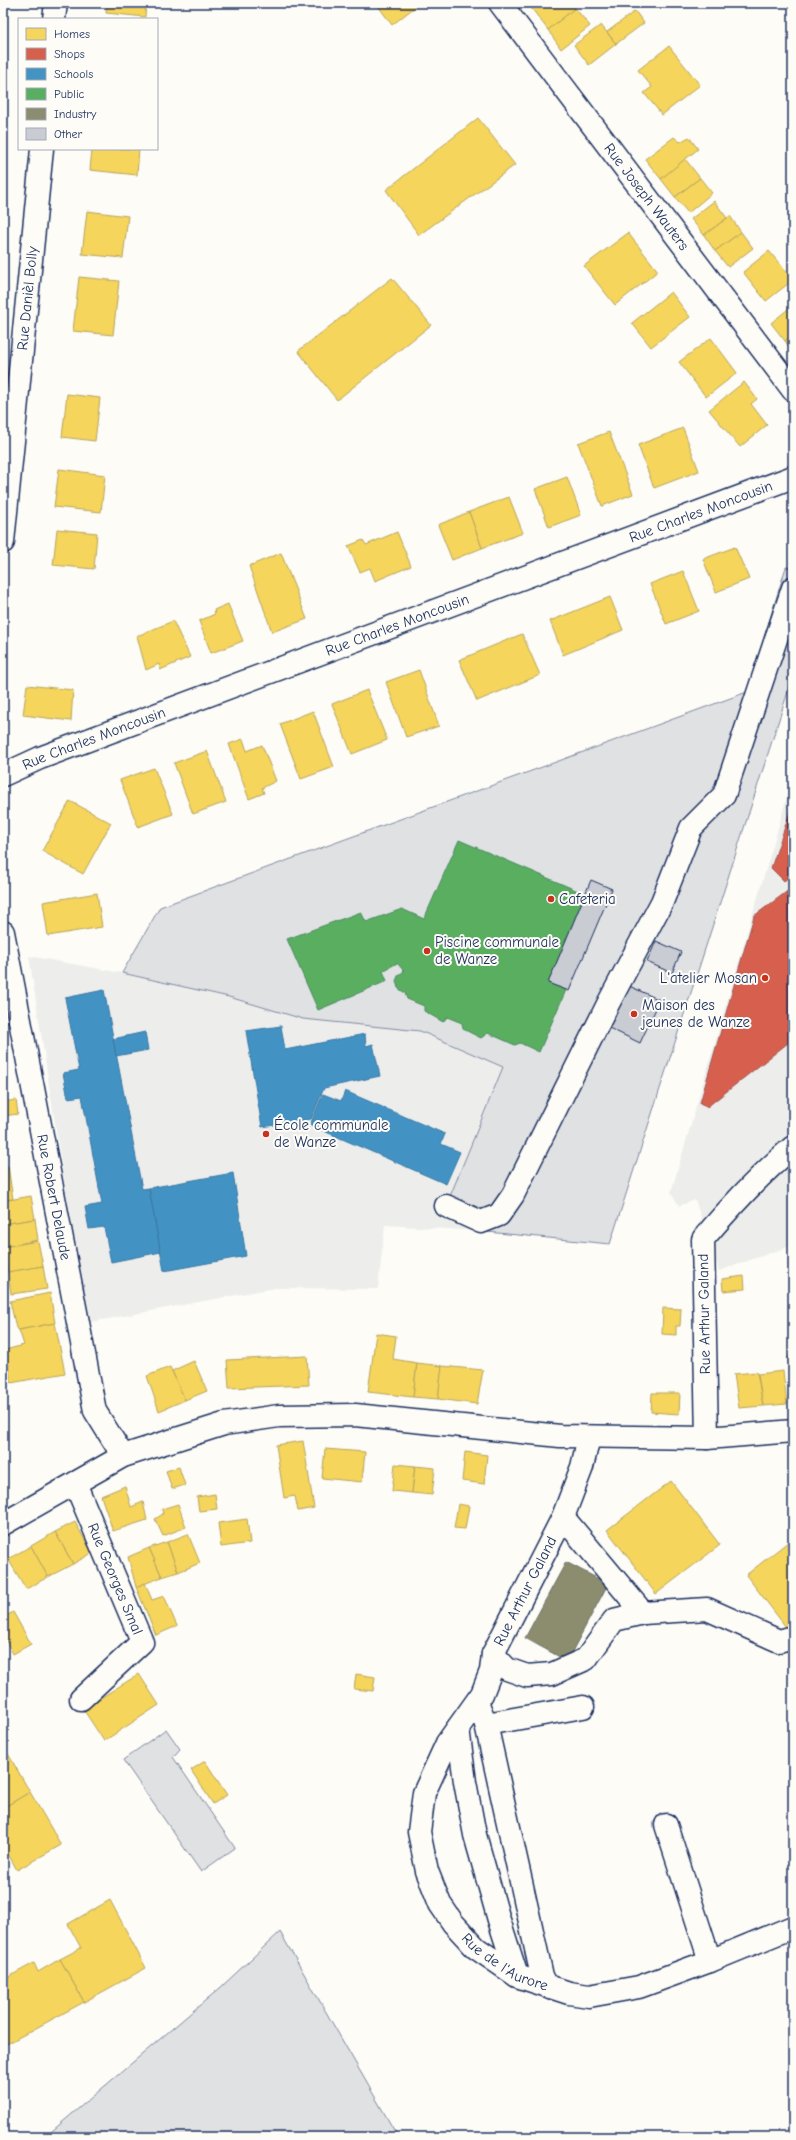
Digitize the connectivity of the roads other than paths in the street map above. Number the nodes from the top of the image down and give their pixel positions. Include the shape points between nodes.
1 (56, 3) edge
2 (500, 3) edge
3 (54, 18) edge
4 (42, 150) edge
5 (793, 390) edge
6 (793, 477) edge
7 (3, 542) edge
8 (793, 588) edge
9 (3, 775) edge
10 (3, 932) edge
11 (793, 1147) edge
12 (446, 1206) dead end
13 (793, 1431) edge
14 (589, 1437) junction
15 (707, 1438) junction
16 (123, 1456) junction
17 (75, 1483) junction
18 (562, 1517) junction
19 (3, 1524) edge
20 (643, 1613) junction
21 (793, 1636) edge
22 (493, 1654) junction
23 (81, 1699) dead end
24 (477, 1702) junction
25 (583, 1707) dead end
26 (486, 1724) junction
27 (458, 1728) junction
28 (666, 1825) dead end
29 (793, 1927) edge
30 (710, 1961) junction
31 (517, 1976) junction
32 (547, 1986) junction

1 - 3 street
2 - 5 street, Rue Joseph Wauters
4 - 7 street, Rue Danièl Bolly
6 - 9 street, Rue Charles Moncousin via 40,758
8 - 12 street via 724,795 691,828 662,902 513,1195 499,1215 481,1222
10 - 16 street, Rue Robert Delaude via 95,1411
11 - 15 street, Rue Arthur Galand via 732,1204 703,1239
13 - 15 street
14 - 15 street
14 - 16 street via 499,1431 355,1415 279,1416 224,1424
14 - 18 street, Rue Arthur Galand via 582,1467
16 - 17 street
17 - 19 street
17 - 23 street, Rue Georges Smal via 142,1642
18 - 20 street, Rue Arthur Galand
18 - 22 street, Rue Arthur Galand
20 - 21 street, Rue Arthur Galand via 707,1609 779,1641
20 - 22 street, Rue Arthur Galand via 614,1620 586,1659 552,1674 527,1676 507,1669
22 - 24 street, Rue de l'Aurore via 491,1671
24 - 26 street
24 - 27 street, Rue de l'Aurore
25 - 26 street
26 - 32 street via 542,1976
27 - 31 street via 475,1835
27 - 31 street, Rue de l'Aurore via 424,1793 419,1832 428,1871 440,1904 453,1923 476,1948
28 - 30 street
29 - 30 street, Rue de l'Aurore
30 - 32 street, Rue de l'Aurore via 639,1987 588,1996
31 - 32 street, Rue de l'Aurore

